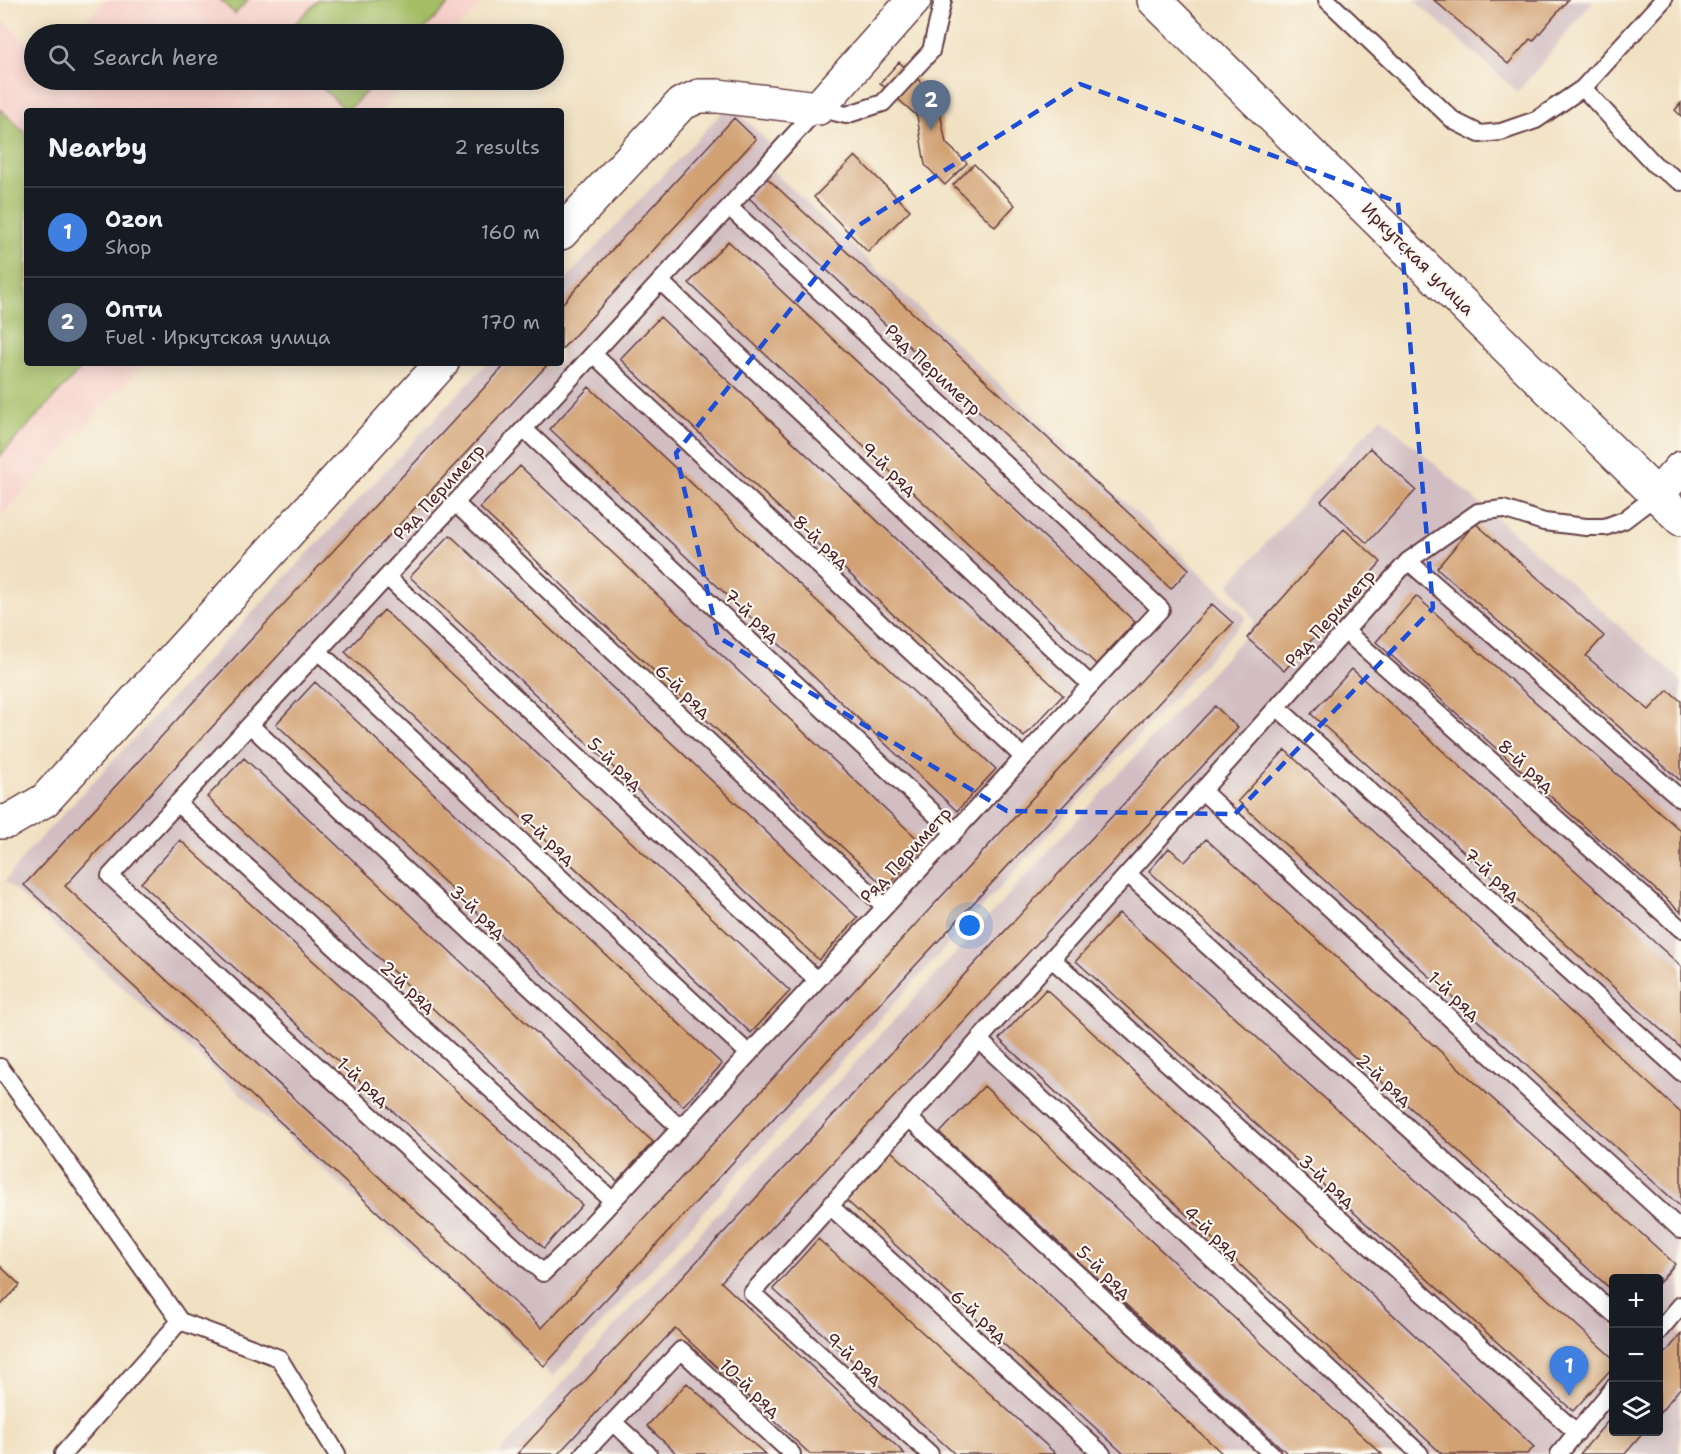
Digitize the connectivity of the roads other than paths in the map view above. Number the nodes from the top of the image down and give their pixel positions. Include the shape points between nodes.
1 (914, 0) edge
2 (944, 0) edge
3 (1154, 0) edge
4 (1327, 0) edge
5 (1663, 0) edge
6 (1583, 88) junction
7 (818, 108) junction
8 (1681, 182) edge
9 (729, 207) junction
10 (564, 230) edge
11 (660, 281) junction
12 (592, 354) junction
13 (439, 366) edge
14 (524, 429) junction
15 (1681, 468) edge
16 (1657, 495) junction
17 (455, 503) junction
18 (1681, 519) edge
19 (1408, 561) junction
20 (387, 577) junction
21 (1345, 631) junction
22 (318, 651) junction
23 (1091, 685) junction
24 (1277, 707) junction
25 (250, 725) junction
26 (1023, 757) junction
27 (1202, 791) junction
28 (1681, 799) edge
29 (177, 803) junction
30 (0, 822) edge
31 (954, 832) junction
32 (1128, 874) junction
33 (129, 894) joint
34 (885, 906) junction
35 (1681, 929) edge
36 (1052, 959) junction
37 (817, 980) junction
38 (979, 1040) junction
39 (749, 1054) junction
40 (0, 1067) edge
41 (1681, 1072) edge
42 (909, 1118) junction
43 (680, 1128) junction
44 (613, 1201) junction
45 (830, 1206) junction
46 (1681, 1230) edge
47 (571, 1246) joint
48 (752, 1293) joint
49 (1681, 1305) edge
50 (1609, 1309) edge
51 (180, 1321) junction
52 (1662, 1328) edge
53 (1609, 1394) edge
54 (613, 1422) junction
55 (1576, 1433) junction
56 (63, 1454) edge
57 (337, 1454) edge
58 (583, 1454) edge
59 (648, 1454) edge
60 (792, 1454) edge
61 (930, 1454) edge
62 (1102, 1454) edge
63 (1272, 1454) edge
64 (1420, 1454) edge
65 (1559, 1454) edge

1 - 7 street
2 - 7 lane via 931,51 883,103 846,115
3 - 16 street, Иркутская улица
4 - 6 lane via 1454,121 1480,134 1501,132 1536,120
5 - 6 lane
6 - 8 lane via 1655,165
7 - 9 lane
7 - 10 street via 718,96 699,96 681,104
9 - 11 lane, Ряд Периметр
9 - 23 lane, Ряд Периметр via 1161,609
11 - 12 lane, Ряд Периметр
11 - 23 lane, 9-й ряд
12 - 14 lane, Ряд Периметр
12 - 26 lane, 8-й ряд
13 - 30 street via 45,800 9,821
14 - 17 lane, Ряд Периметр
14 - 31 lane, 7-й ряд
15 - 16 street
16 - 18 street, Иркутская улица
16 - 19 lane, Ряд Периметр via 1624,520 1605,526 1544,522 1503,509 1478,512
17 - 20 lane, Ряд Периметр
17 - 34 lane, 6-й ряд
19 - 21 lane, Ряд Периметр
19 - 28 lane
20 - 22 lane, Ряд Периметр
20 - 37 lane, 5-й ряд
21 - 24 lane, Ряд Периметр
21 - 35 lane, 8-й ряд
22 - 25 lane, Ряд Периметр
22 - 39 lane, 4-й ряд
23 - 26 lane, Ряд Периметр
24 - 27 lane, Ряд Периметр
24 - 41 lane, 7-й ряд
25 - 29 lane, Ряд Периметр
25 - 43 lane, 3-й ряд
26 - 31 lane, Ряд Периметр
27 - 32 lane, Ряд Периметр
27 - 46 lane, 1-й ряд
29 - 33 lane, Ряд Периметр via 110,876
29 - 44 lane, 2-й ряд
31 - 34 lane, Ряд Периметр
32 - 36 lane, Ряд Периметр
32 - 50 lane, 2-й ряд
33 - 47 lane, 1-й ряд via 543,1272
34 - 37 lane, Ряд Периметр
36 - 38 lane, Ряд Периметр
36 - 55 lane, 3-й ряд
37 - 39 lane, Ряд Периметр
38 - 42 lane, Ряд Периметр
38 - 64 lane, 4-й ряд
39 - 43 lane, Ряд Периметр
40 - 51 lane
42 - 45 lane, Ряд Периметр
42 - 63 lane, 5-й ряд
43 - 44 lane, Ряд Периметр
44 - 47 lane, Ряд Периметр
45 - 48 lane, Ряд Периметр
45 - 62 lane, 6-й ряд
48 - 61 lane, 9-й ряд
49 - 52 lane
51 - 56 lane
51 - 57 lane via 279,1358
53 - 55 lane
54 - 58 lane
54 - 59 lane
54 - 60 lane, 10-й ряд via 681,1350
55 - 65 lane

